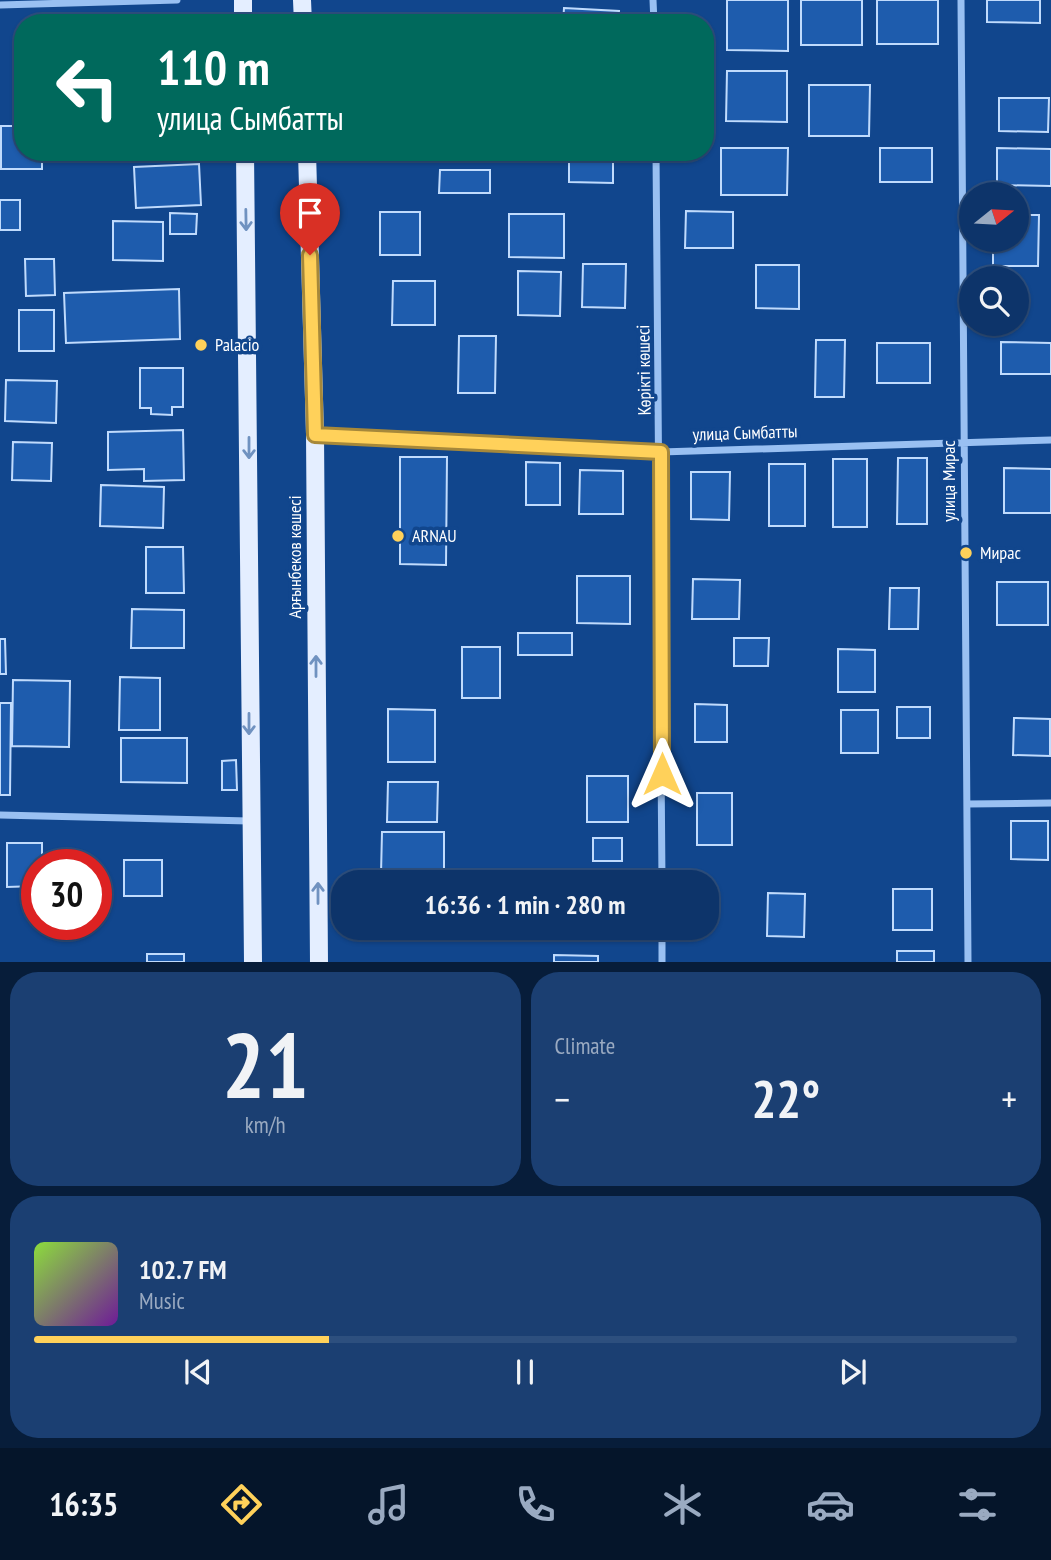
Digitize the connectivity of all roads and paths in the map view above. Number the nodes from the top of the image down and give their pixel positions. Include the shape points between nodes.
1 (177, 0) edge
2 (961, 0) edge
3 (0, 5) edge
4 (245, 161) edge
5 (307, 161) edge
6 (656, 161) edge
7 (315, 435) junction
8 (1051, 440) edge
9 (964, 442) junction
10 (661, 452) junction
11 (1051, 803) edge
12 (967, 804) junction
13 (0, 815) edge
14 (249, 821) junction
15 (662, 870) edge
16 (662, 940) edge
17 (253, 961) edge
18 (319, 961) edge
19 (662, 961) edge
20 (968, 961) edge

1 - 3 street
2 - 9 street, улица Мирас
4 -> 14 main road
5 - 7 main road, Арғынбеков көшесі
6 - 10 street, Көрікті көшесі
7 - 10 street, улица Сымбатты
18 -> 7 main road, Арғынбеков көшесі
8 - 9 street, улица Сымбатты
9 - 10 street, улица Сымбатты
9 - 12 street, улица Мирас
10 - 15 street, Көрікті көшесі
11 - 12 street
12 - 20 street, улица Мирас
13 - 14 street
14 - 17 main road
16 - 19 street

